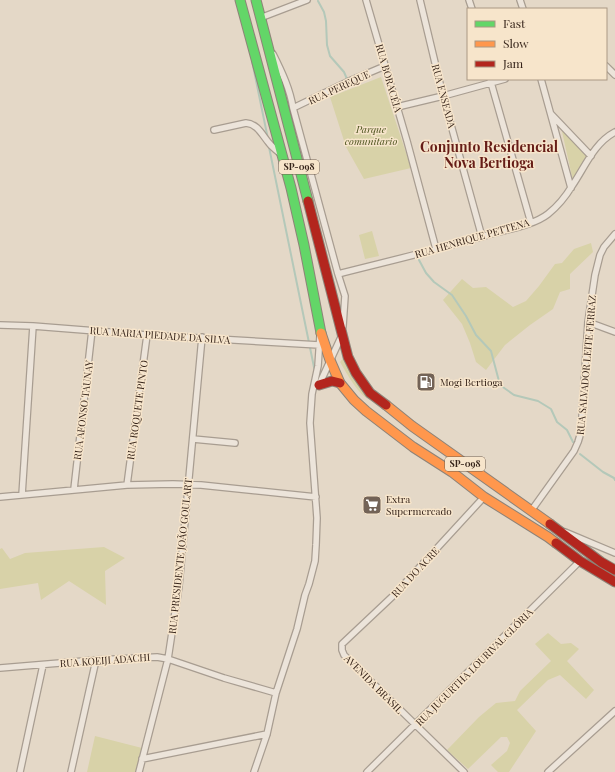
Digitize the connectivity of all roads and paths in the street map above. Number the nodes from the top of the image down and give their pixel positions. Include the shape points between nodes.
1 (240, 0) edge
2 (256, 0) edge
3 (307, 0) edge
4 (366, 0) edge
5 (420, 0) edge
6 (260, 18) junction
7 (265, 36) junction
8 (385, 66) junction
9 (607, 67) edge
10 (615, 75) edge
11 (541, 80) edge
12 (490, 81) edge
13 (443, 96) junction
14 (293, 108) junction
15 (397, 108) junction
16 (551, 113) junction
17 (214, 130) dead end
18 (615, 132) edge
19 (281, 154) junction
20 (591, 156) junction
21 (571, 188) junction
22 (531, 223) junction
23 (615, 234) edge
24 (482, 237) junction
25 (436, 249) junction
26 (338, 274) junction
27 (588, 322) junction
28 (0, 325) edge
29 (33, 326) junction
30 (92, 330) junction
31 (321, 332) junction
32 (615, 332) edge
33 (147, 334) junction
34 (342, 334) junction
35 (202, 337) junction
36 (319, 345) junction
37 (330, 360) junction
38 (340, 383) junction
39 (319, 385) junction
40 (312, 394) junction
41 (412, 426) junction
42 (396, 434) junction
43 (193, 439) junction
44 (235, 443) dead end
45 (188, 484) junction
46 (127, 485) junction
47 (74, 489) junction
48 (22, 495) junction
49 (0, 497) edge
50 (316, 497) junction
51 (484, 497) junction
52 (531, 511) junction
53 (555, 528) junction
54 (615, 553) edge
55 (580, 561) junction
56 (615, 570) edge
57 (615, 582) edge
58 (342, 644) joint
59 (168, 659) junction
60 (96, 660) junction
61 (43, 665) junction
62 (0, 668) edge
63 (276, 693) junction
64 (615, 711) edge
65 (415, 725) junction
66 (267, 734) junction
67 (142, 759) junction
68 (20, 772) edge
69 (71, 772) edge
70 (139, 772) edge
71 (254, 772) edge
72 (368, 772) edge
73 (464, 772) edge
74 (548, 772) edge

1 - 19 main road, SP-098
2 - 6 main road, SP-098
3 - 6 street
4 - 8 street, RUA BORACÉIA
5 - 13 street, RUA ENSEADA
6 - 7 main road, SP-098
7 - 14 street via 291,94
7 - 34 main road, SP-098
8 - 14 street, RUA PEREQUE
8 - 15 street, RUA BORACÉIA
9 - 10 street
11 - 16 street
12 - 13 street
12 - 22 street
13 - 15 street
13 - 24 street, RUA ENSEADA
14 - 26 street
15 - 25 street, RUA BORACÉIA
16 - 20 street
16 - 21 street
17 - 19 street via 250,123 258,128 267,142
18 - 20 street, RUA HENRIQUE PETTENA via 605,139
19 - 31 main road, SP-098 via 304,245
20 - 21 street, RUA HENRIQUE PETTENA
21 - 22 street, RUA HENRIQUE PETTENA via 557,207
22 - 24 street, RUA HENRIQUE PETTENA
23 - 27 street, RUA SALVADOR LEITE FERRAZ via 600,255
24 - 25 street, RUA HENRIQUE PETTENA
25 - 26 street, RUA HENRIQUE PETTENA
26 - 34 street via 345,296
27 - 32 street
27 - 52 street, RUA SALVADOR LEITE FERRAZ via 581,432 578,442
28 - 29 street, RUA MARIA PIEDADE DA SILVA
29 - 30 street, RUA MARIA PIEDADE DA SILVA
29 - 48 street
30 - 33 street, RUA MARIA PIEDADE DA SILVA
30 - 47 street, RUA AFONSO TAUNAY
31 - 36 street
31 - 37 main road, SP-098
33 - 35 street, RUA MARIA PIEDADE DA SILVA
33 - 46 street, RUA ROQUETE PINTO
34 - 37 street
34 - 41 main road, SP-098 via 348,357 363,384 370,393
35 - 36 street, RUA MARIA PIEDADE DA SILVA
35 - 43 street, RUA PRESIDENTE JOÃO GOULART
36 - 40 street
37 - 38 main road, SP-098
37 - 39 street
38 - 39 main road via 332,381
38 - 42 main road, SP-098 via 358,405
39 - 40 street
40 - 50 street via 310,423
41 - 42 main road via 413,431 410,435
41 - 52 main road, SP-098
42 - 51 main road, SP-098
43 - 44 street
43 - 45 street, RUA PRESIDENTE JOÃO GOULART
45 - 46 street
45 - 50 street
45 - 59 street, RUA PRESIDENTE JOÃO GOULART via 179,586
46 - 47 street
47 - 48 street
48 - 49 street
50 - 63 street via 315,561 297,629
51 - 55 main road, SP-098 via 548,537
51 - 58 street, RUA DO ACRE via 394,595
52 - 53 main road, SP-098
53 - 54 street
53 - 56 main road, SP-098
55 - 57 main road, SP-098
55 - 65 street, RUA JUGURTHA LOURIVAL GLÓRIA
58 - 65 street, AVENIDA BRASIL via 344,655
59 - 60 street, RUA KOEIJI ADACHI via 149,657
59 - 63 street, RUA KOEIJI ADACHI
59 - 67 street, RUA PRESIDENTE JOÃO GOULART
60 - 61 street, RUA KOEIJI ADACHI
60 - 69 street
61 - 62 street, RUA KOEIJI ADACHI
61 - 68 street
63 - 66 street
64 - 74 street
65 - 72 street, RUA JUGURTHA LOURIVAL GLÓRIA
65 - 73 street, AVENIDA BRASIL
66 - 67 street
66 - 71 street
67 - 70 street, RUA PRESIDENTE JOÃO GOULART

